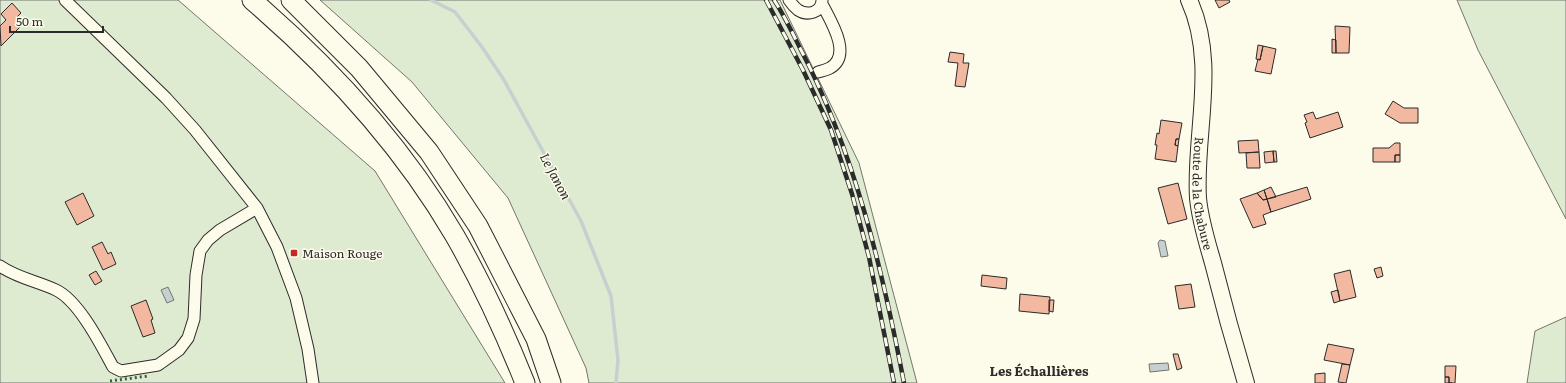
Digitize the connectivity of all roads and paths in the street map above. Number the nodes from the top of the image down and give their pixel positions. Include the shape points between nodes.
1 (65, 0) edge
2 (252, 0) edge
3 (291, 0) edge
4 (789, 0) edge
5 (1189, 0) edge
6 (822, 2) edge
7 (818, 72) dead end
8 (257, 208) junction
9 (0, 266) edge
10 (313, 383) edge
11 (525, 383) edge
12 (551, 383) edge
13 (1246, 383) edge

1 - 8 street via 166,98
2 - 11 highway via 335,78 406,162 455,236 509,343
3 - 12 highway via 359,68 429,152 478,226 536,340
4 - 6 street via 796,9 812,13 818,10
5 - 13 main road, Route de la Chabure via 1198,28 1203,70 1198,200
6 - 7 street via 839,43 840,53 831,68
8 - 9 street via 220,230 200,251 194,319 188,338 179,350 158,365 117,370 78,308 67,298 56,290
8 - 10 street via 277,247 296,298

